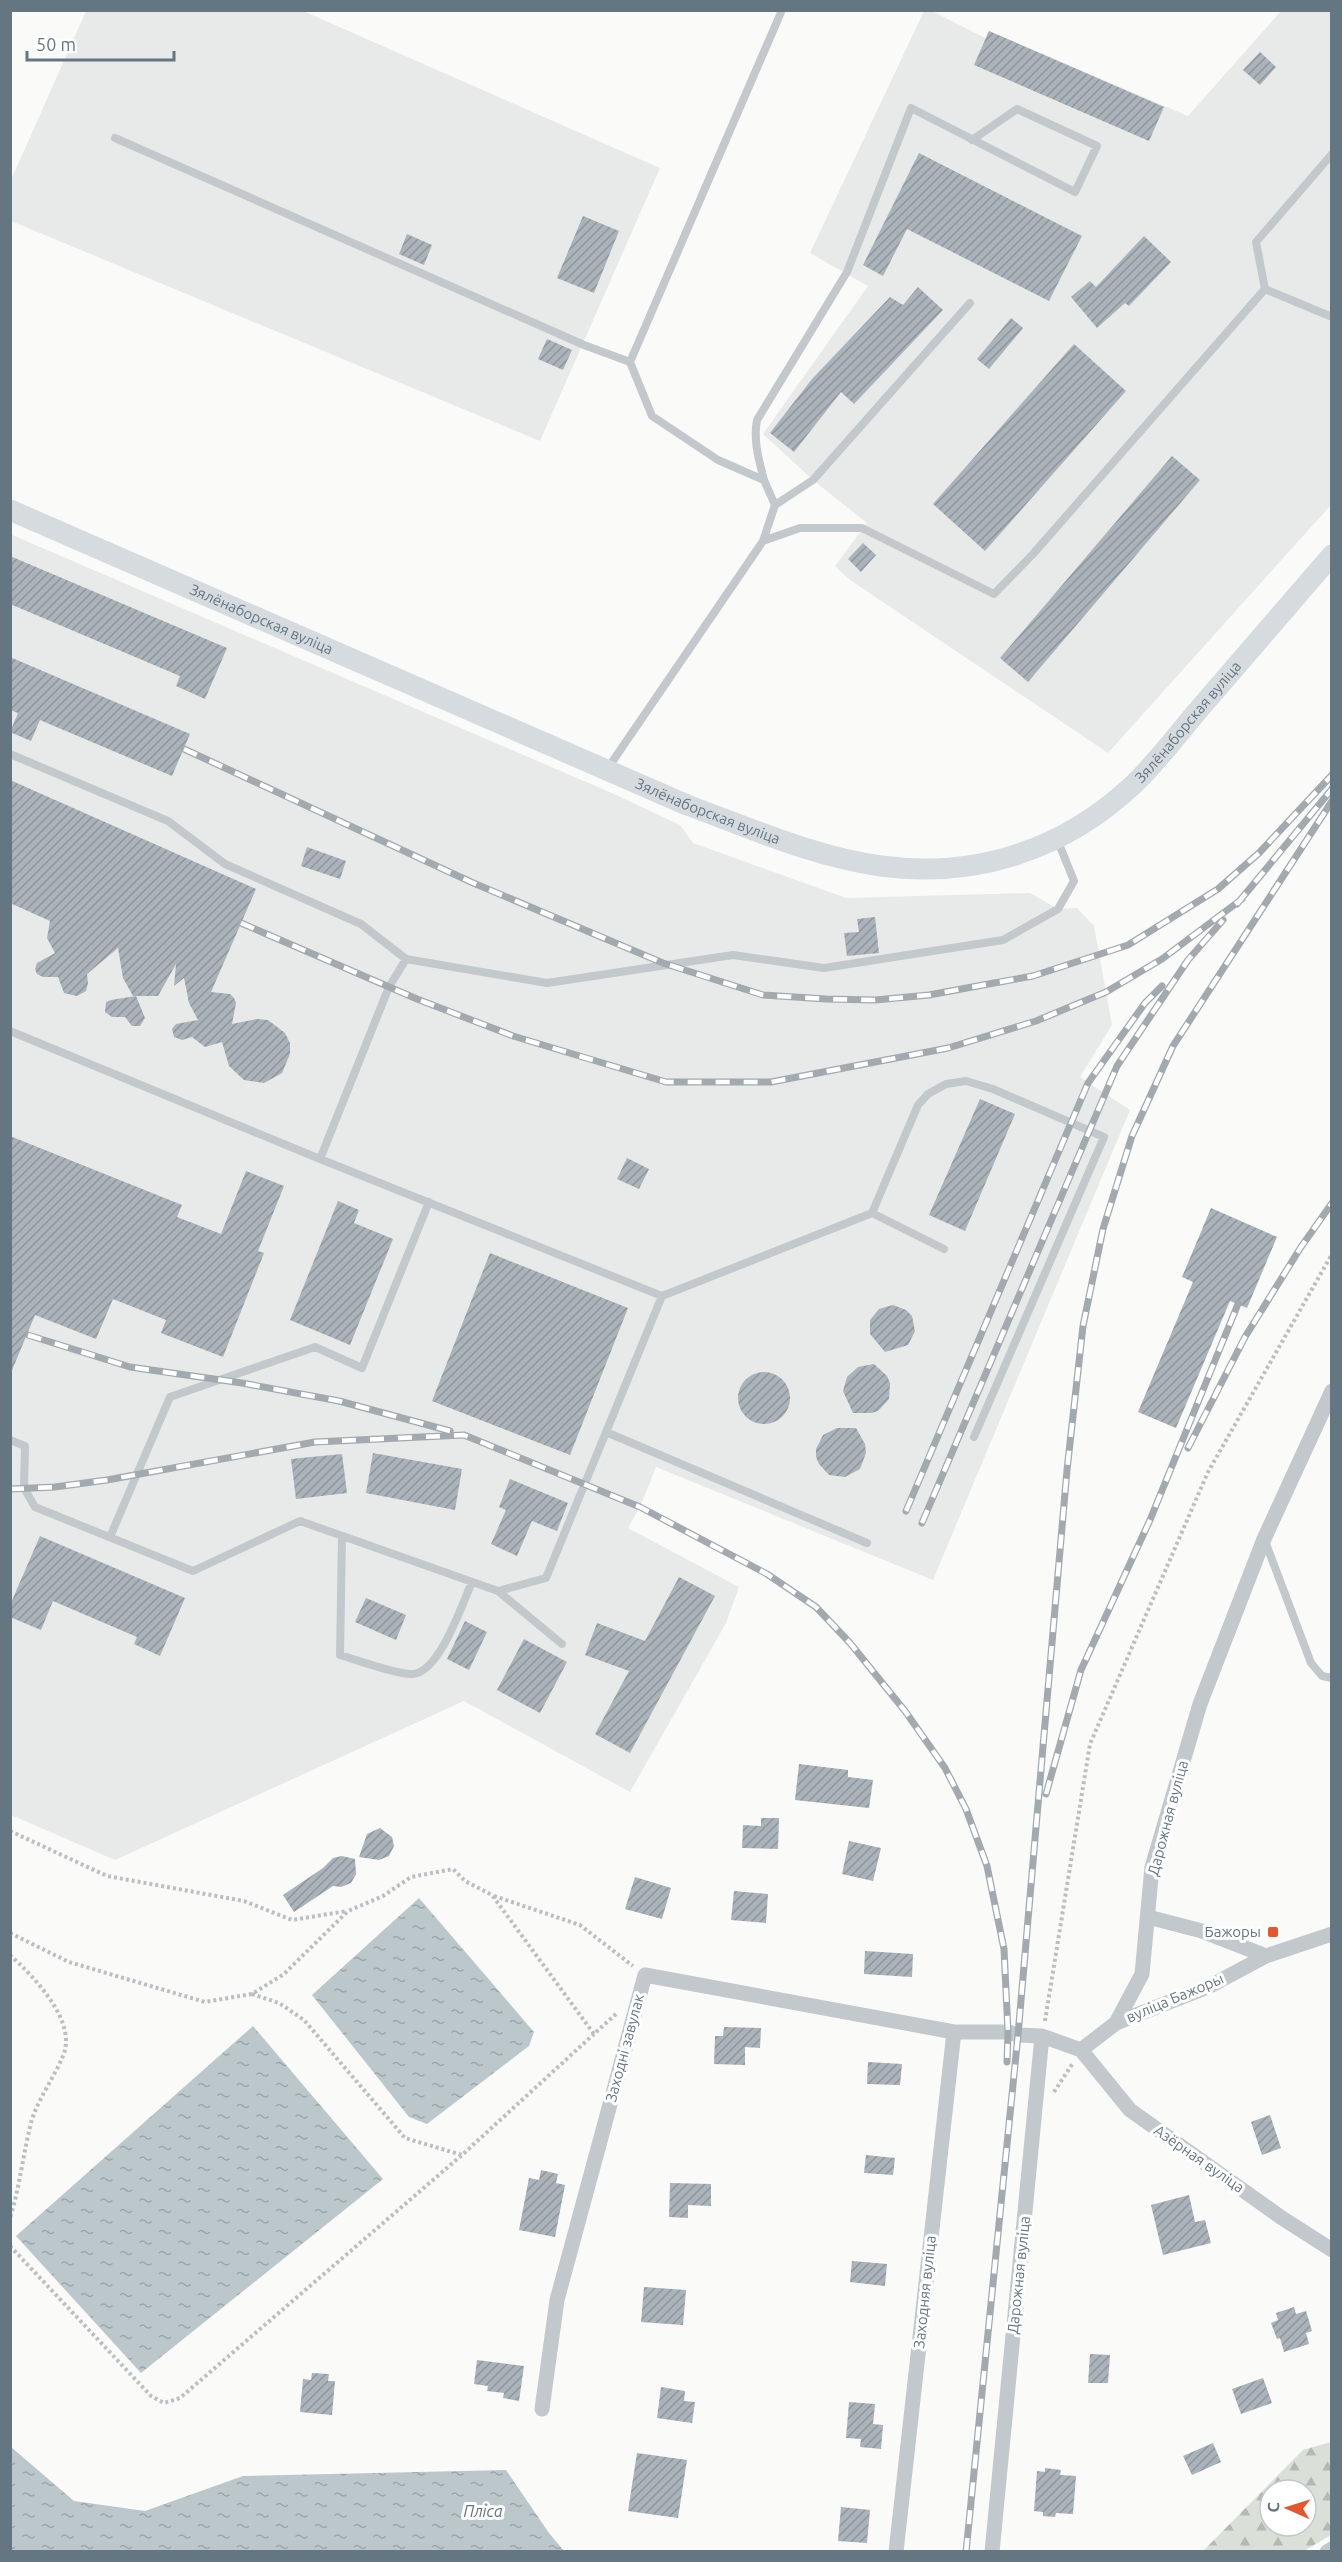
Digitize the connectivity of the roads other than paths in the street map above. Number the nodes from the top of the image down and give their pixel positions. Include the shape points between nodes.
1 (782, 10) edge
2 (115, 138) dead end
3 (972, 140) junction
4 (1332, 154) edge
5 (1265, 289) junction
6 (970, 303) dead end
7 (1332, 317) edge
8 (630, 362) junction
9 (764, 480) junction
10 (775, 505) junction
11 (10, 510) edge
12 (763, 541) junction
13 (1332, 555) edge
14 (10, 754) edge
15 (608, 768) junction
16 (1058, 839) junction
17 (406, 959) junction
18 (10, 1031) edge
19 (320, 1158) junction
20 (429, 1202) junction
21 (872, 1213) junction
22 (944, 1249) dead end
23 (662, 1296) junction
24 (1332, 1391) edge
25 (606, 1432) junction
26 (975, 1437) dead end
27 (10, 1440) edge
28 (342, 1536) junction
29 (110, 1537) junction
30 (1264, 1539) junction
31 (867, 1543) dead end
32 (472, 1582) junction
33 (498, 1591) junction
34 (562, 1644) dead end
35 (1332, 1678) edge
36 (1148, 1917) junction
37 (1332, 1934) edge
38 (1266, 1956) junction
39 (1116, 2023) junction
40 (954, 2032) junction
41 (1042, 2036) junction
42 (1082, 2050) junction
43 (1332, 2250) edge
44 (542, 2409) dead end
45 (1332, 2549) edge
46 (896, 2552) edge
47 (992, 2552) edge
48 (1327, 2552) edge

1 - 8 lane
2 - 8 lane
3 - 3 lane via 1075,192 1097,146 1017,109
3 - 9 lane via 911,108 847,272 757,420 755,440
4 - 5 lane via 1256,242
5 - 7 lane
5 - 12 lane via 994,594 862,528 800,528
6 - 10 lane via 813,480
8 - 9 lane via 652,416 718,460
9 - 10 lane
10 - 12 lane
11 - 15 main road, Зялёнаборская вуліца
12 - 15 lane
13 - 16 main road, Зялёнаборская вуліца via 1135,783
14 - 17 lane via 168,821 225,864 361,924
15 - 16 main road, Зялёнаборская вуліца via 764,834 842,859 882,866 964,867 1006,860
16 - 17 lane via 1074,880 1058,909 1004,940 824,968 733,955 547,983
17 - 19 lane via 389,987
18 - 19 lane
19 - 20 lane
20 - 23 lane
20 - 29 lane via 362,1368 315,1347 170,1397
21 - 22 lane
21 - 23 lane
21 - 26 lane via 918,1105 946,1084 966,1081 993,1089 1104,1137
23 - 25 lane
24 - 30 street, Дарожная вуліца
25 - 31 lane
25 - 33 lane via 546,1578
27 - 29 lane via 25,1446 24,1488 35,1507
28 - 29 lane via 300,1521 194,1571
28 - 32 lane
28 - 32 lane via 340,1655 411,1674 423,1671 438,1654
30 - 35 lane via 1311,1663 1322,1676
30 - 36 street, Дарожная вуліца via 1200,1704 1152,1866
32 - 33 lane
33 - 34 lane
36 - 38 street via 1203,1931
36 - 39 street, Дарожная вуліца via 1142,1974
37 - 38 street, вуліца Бажоры
38 - 39 street, вуліца Бажоры via 1210,1986
39 - 42 street, Дарожная вуліца
40 - 41 street, Заходні завулак
40 - 44 street, Заходні завулак via 645,1976 557,2300
40 - 46 street, Заходняя вуліца
41 - 42 street
41 - 47 street, Дарожная вуліца
42 - 43 street, Азёрная вуліца via 1130,2110
45 - 48 street

